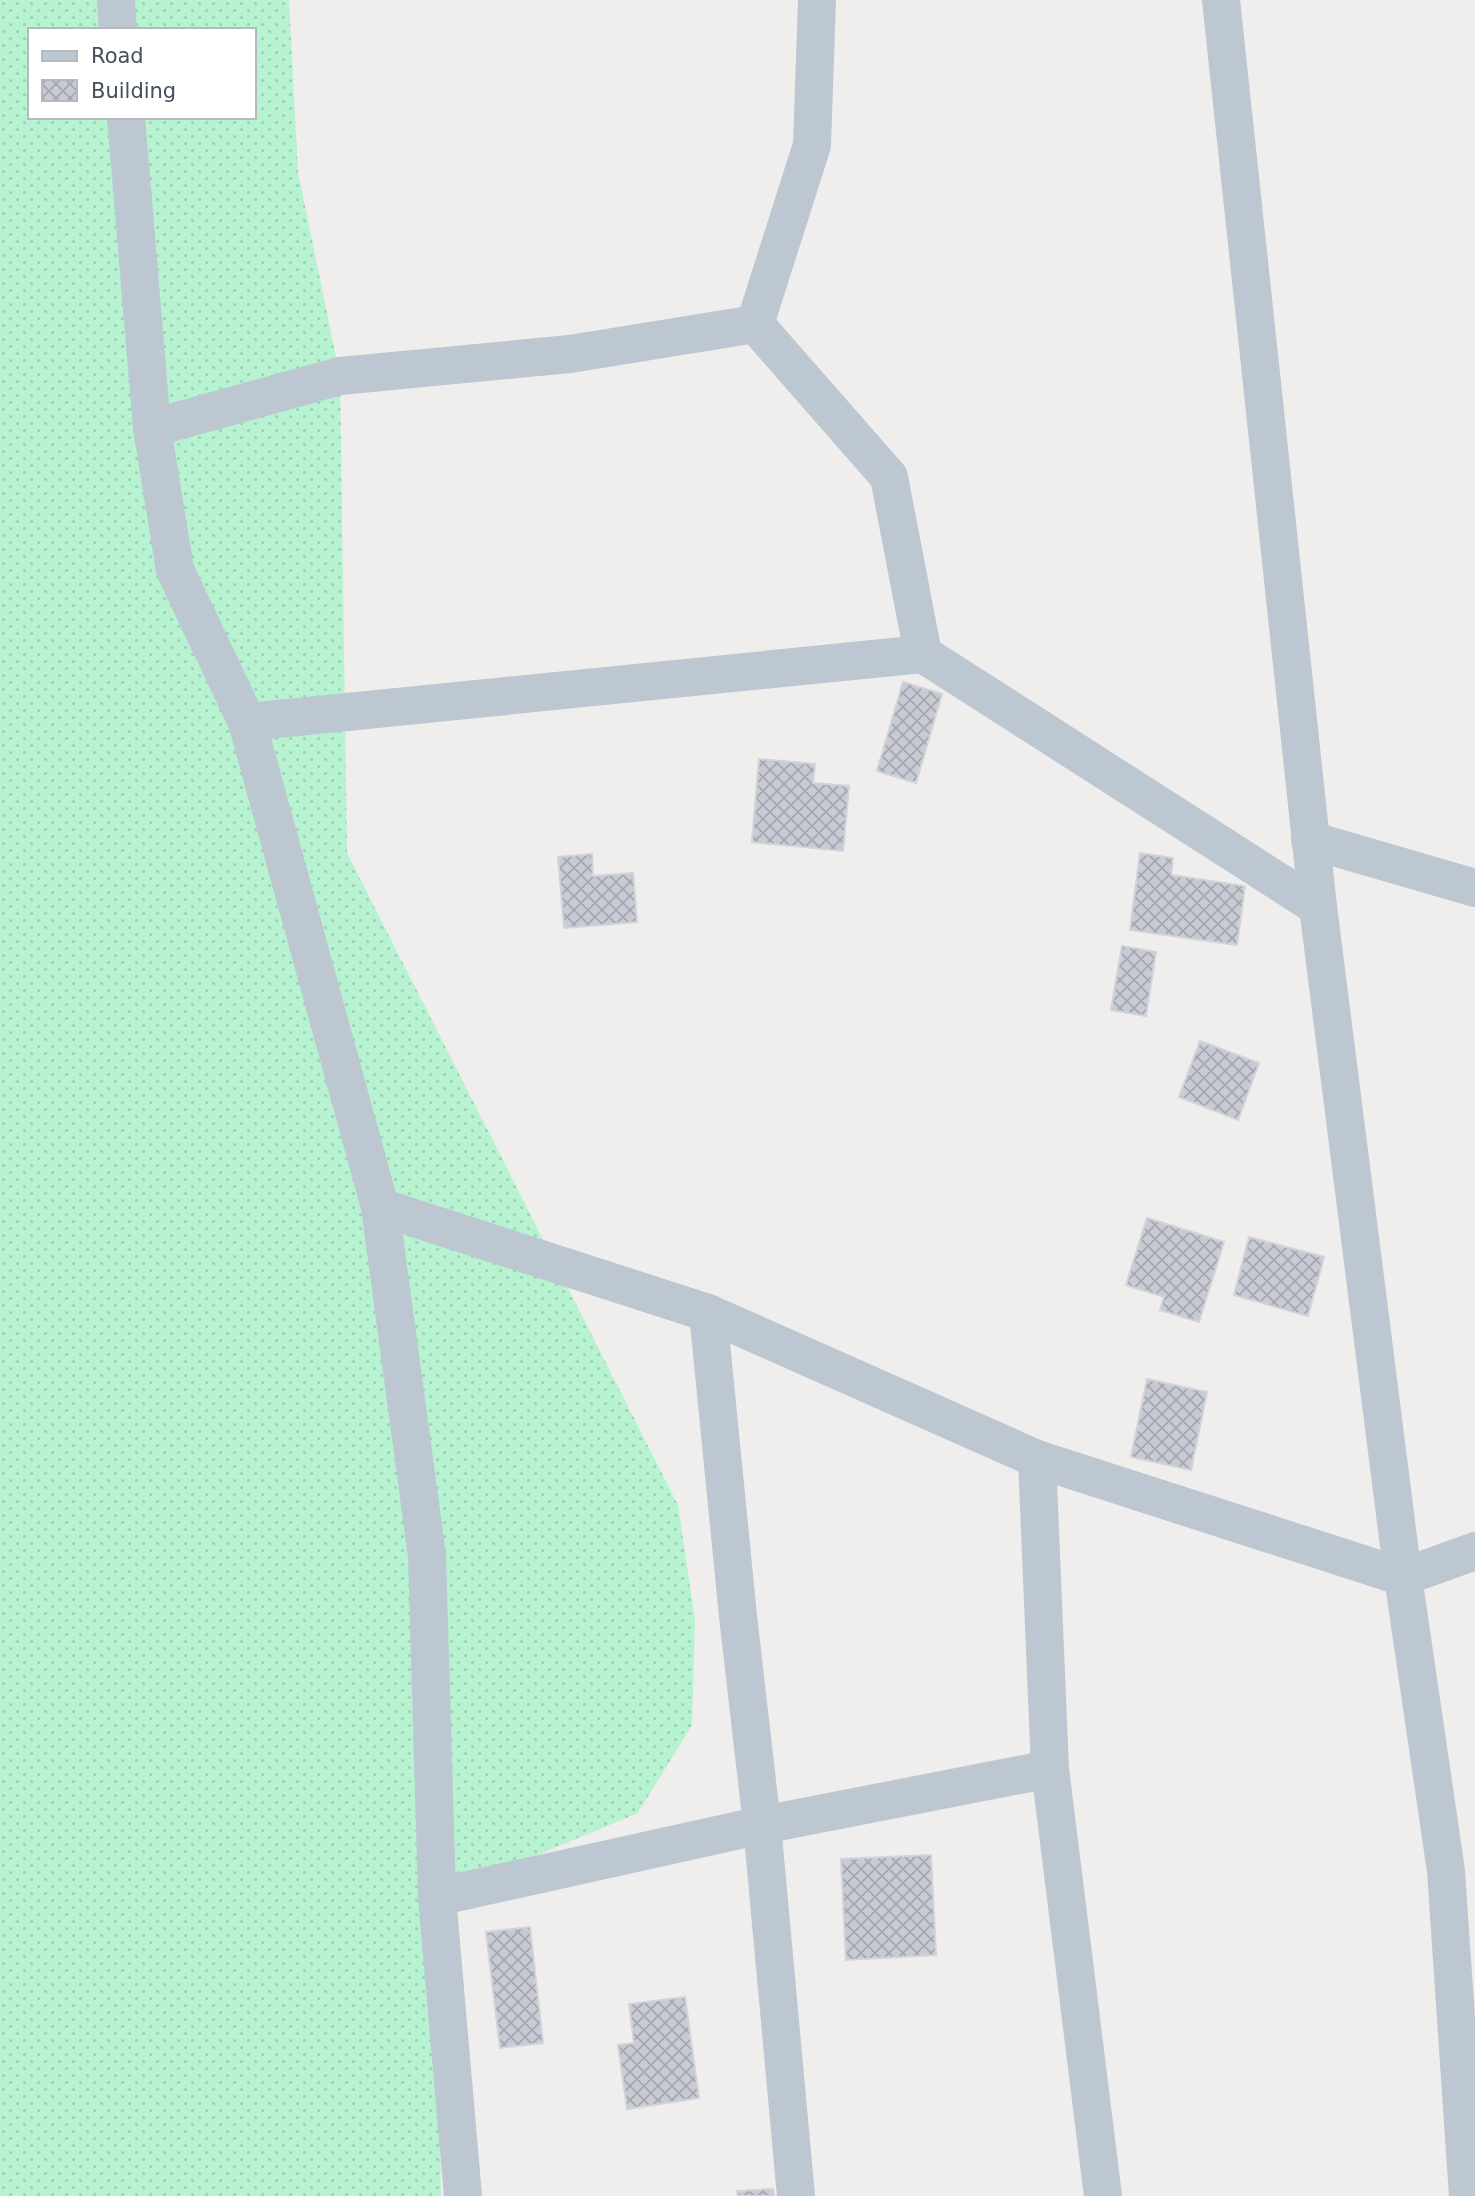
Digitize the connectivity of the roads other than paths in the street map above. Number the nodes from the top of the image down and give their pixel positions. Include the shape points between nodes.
1 (116, 0) edge
2 (817, 0) edge
3 (1221, 0) edge
4 (118, 28) edge
5 (126, 119) edge
6 (755, 324) junction
7 (152, 428) junction
8 (923, 654) junction
9 (247, 722) junction
10 (1310, 840) junction
11 (1475, 888) edge
12 (1318, 907) junction
13 (380, 1207) junction
14 (708, 1313) junction
15 (1037, 1459) junction
16 (1475, 1551) edge
17 (1403, 1577) junction
18 (1050, 1769) junction
19 (762, 1825) junction
20 (1460, 1868) edge
21 (437, 1897) junction
22 (1475, 2195) edge
23 (463, 2196) edge
24 (796, 2196) edge
25 (1102, 2196) edge
26 (1469, 2196) edge

1 - 4 street
2 - 6 street via 812,145
3 - 10 street
5 - 7 street
6 - 7 street via 570,354 340,376
6 - 8 street via 889,477
7 - 9 street via 175,570
8 - 9 street
8 - 12 street
9 - 13 street
10 - 11 street
10 - 12 street
12 - 17 street
13 - 14 street
13 - 21 street via 427,1556
14 - 15 street
14 - 19 street
15 - 17 street
15 - 18 street
16 - 17 street
17 - 20 street
18 - 19 street
18 - 25 street
19 - 21 street
19 - 24 street
20 - 26 street
21 - 23 street
22 - 26 street

